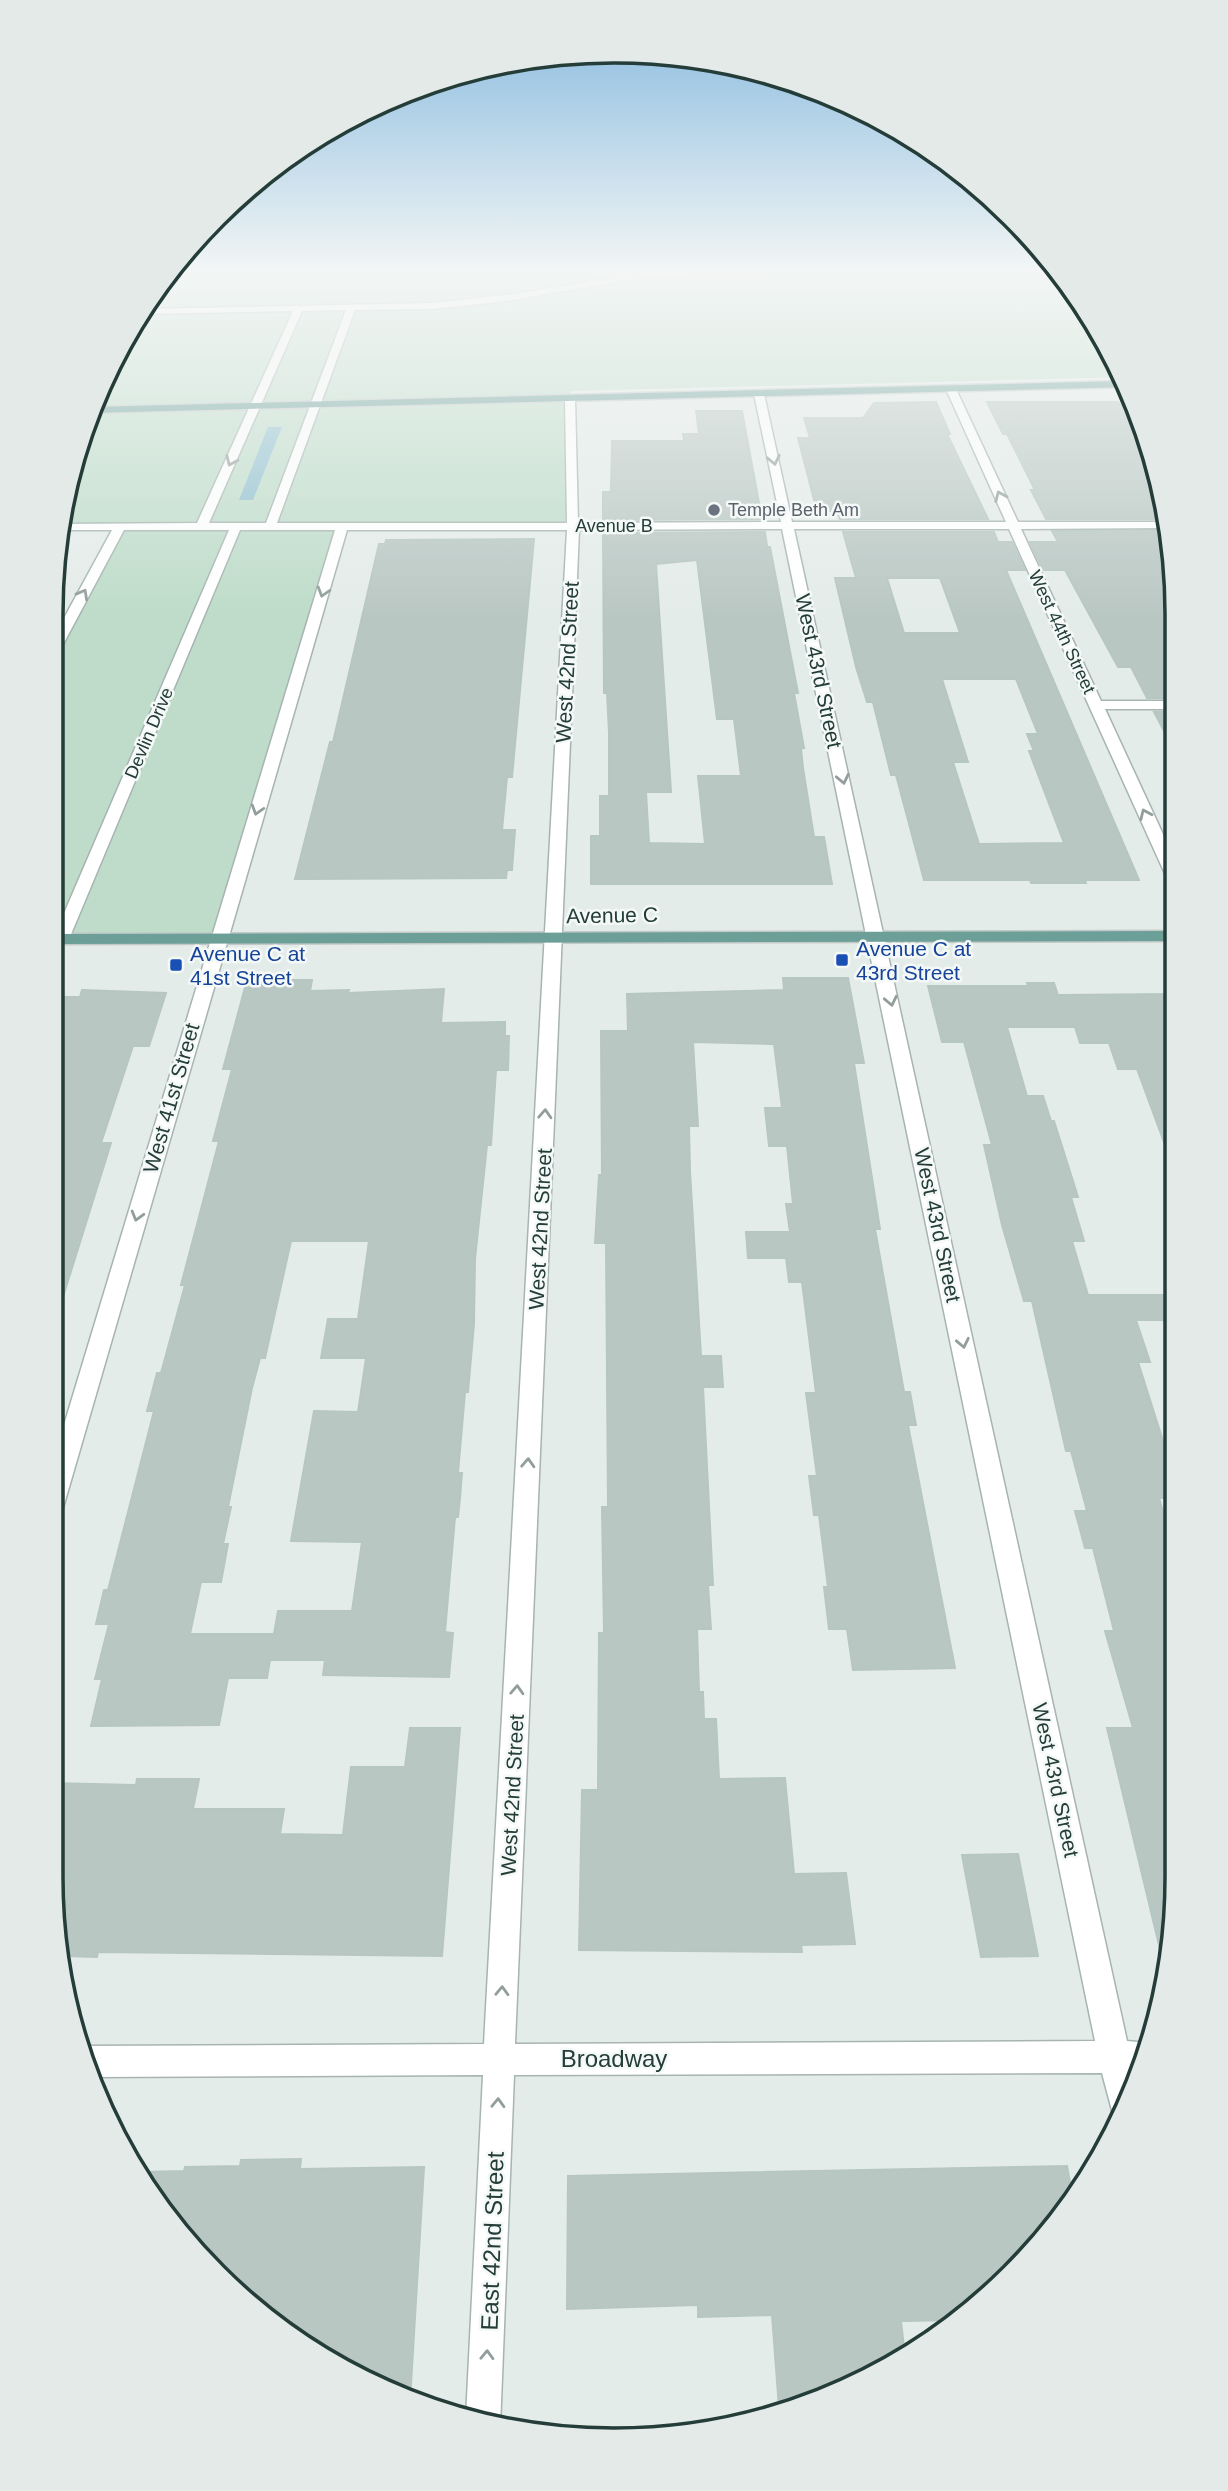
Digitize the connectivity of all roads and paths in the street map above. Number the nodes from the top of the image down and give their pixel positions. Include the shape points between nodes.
1 (265, 385) edge
2 (323, 385) edge
3 (1071, 385) edge
4 (951, 388) junction
5 (760, 394) junction
6 (570, 398) junction
7 (316, 404) junction
8 (256, 405) junction
9 (102, 410) edge
10 (1013, 525) junction
11 (1157, 525) edge
12 (202, 526) junction
13 (573, 526) junction
14 (788, 526) junction
15 (71, 527) edge
16 (120, 527) junction
17 (236, 527) junction
18 (270, 527) junction
19 (342, 527) junction
20 (63, 631) edge
21 (1096, 705) junction
22 (1165, 705) edge
23 (1165, 856) edge
24 (63, 923) edge
25 (1165, 936) edge
26 (877, 937) junction
27 (63, 939) edge
28 (218, 939) junction
29 (555, 939) junction
30 (63, 1467) edge
31 (1130, 2057) edge
32 (499, 2059) junction
33 (95, 2061) edge
34 (484, 2412) edge

1 - 8 street
2 - 7 street
3 - 4 main road
4 - 5 main road
10 -> 4 street, West 44th Street
5 - 6 main road
5 -> 14 street, West 43rd Street
6 - 7 main road
6 - 13 street, West 42nd Street
7 - 8 main road
7 - 18 street
8 - 9 main road
8 -> 12 street
10 - 11 street, Avenue B
10 - 14 street, Avenue B
10 - 21 street, West 44th Street
12 - 16 street, Avenue B
12 - 17 street, Avenue B
13 - 14 street, Avenue B
13 - 19 street, Avenue B
13 - 29 street, West 42nd Street
14 -> 26 street, West 43rd Street
15 - 16 street, Avenue B
20 -> 16 street
17 - 18 street, Avenue B
17 - 24 street, Devlin Drive
18 - 19 street, Avenue B
19 -> 28 street, West 41st Street
21 - 22 street
23 -> 21 street, West 44th Street
25 - 26 main road, Avenue C
26 - 29 main road, Avenue C
26 -> 31 street, West 43rd Street
27 - 28 main road, Avenue C
28 - 29 main road, Avenue C
28 -> 30 street, West 41st Street
32 -> 29 street, West 42nd Street
31 - 32 street, Broadway
32 - 33 street, Broadway
34 -> 32 street, East 42nd Street

